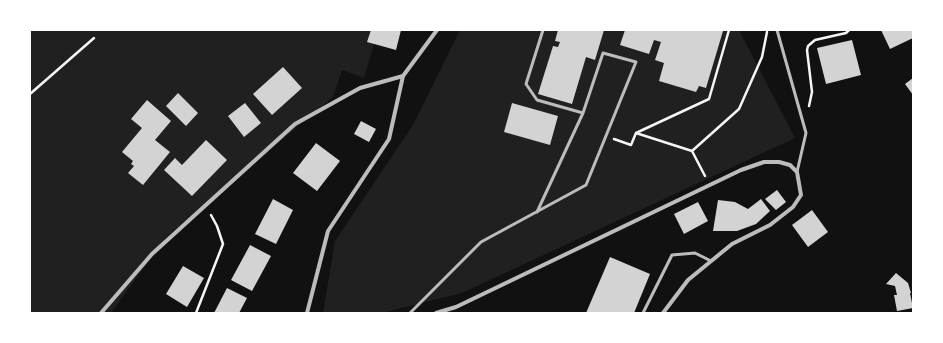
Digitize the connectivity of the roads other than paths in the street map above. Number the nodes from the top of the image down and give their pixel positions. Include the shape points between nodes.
1 (437, 30) edge
2 (543, 30) edge
3 (777, 30) edge
4 (403, 76) junction
5 (582, 114) junction
6 (797, 172) junction
7 (536, 213) junction
8 (711, 261) junction
9 (443, 312) edge
10 (101, 313) edge
11 (307, 313) edge
12 (410, 313) edge
13 (436, 313) edge
14 (643, 313) edge
15 (663, 313) edge

1 - 4 street
2 - 5 lane via 526,84 537,100
3 - 6 lane via 806,133
4 - 10 street via 360,88 295,124 152,254
4 - 11 street via 389,139 328,231
5 - 7 lane
5 - 7 lane via 603,53 636,62 586,185
6 - 8 street via 801,195 793,207 770,225 732,244
6 - 9 street via 790,165 779,162 764,162 742,170
7 - 12 lane via 481,242
8 - 14 lane via 696,253 672,255
8 - 15 street via 688,280
9 - 13 street

